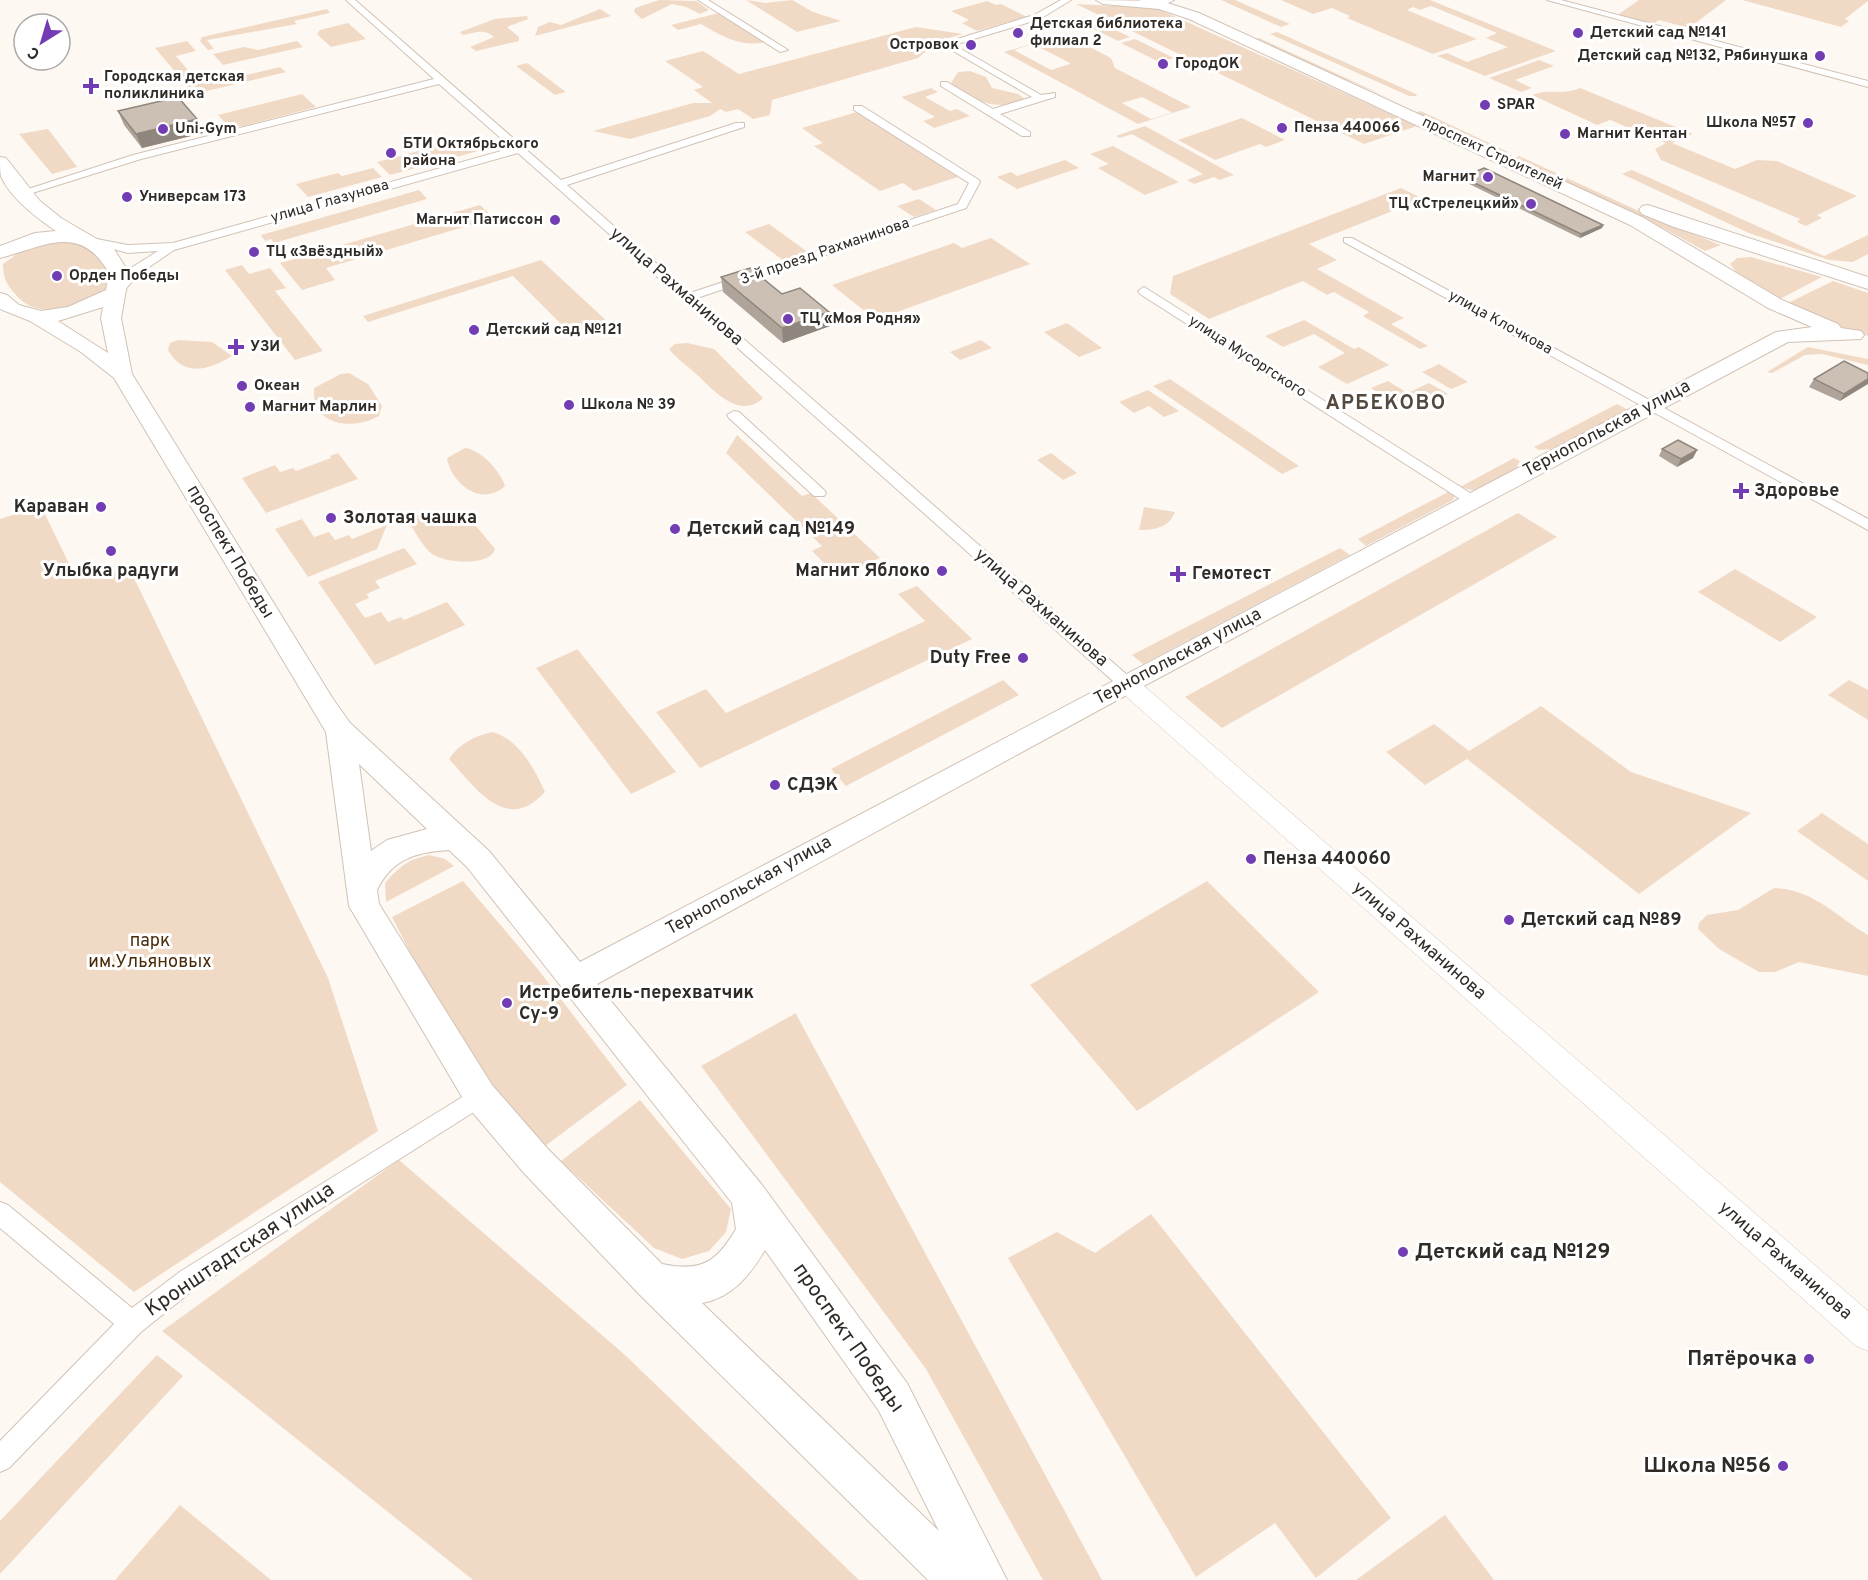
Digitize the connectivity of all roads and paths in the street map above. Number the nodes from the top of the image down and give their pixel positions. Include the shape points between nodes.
1 (350, 0) edge
2 (702, 0) edge
3 (1066, 0) edge
4 (1076, 0) edge
5 (1103, 0) edge
6 (1168, 0) edge
7 (1192, 0) edge
8 (1551, 0) edge
9 (1143, 3) junction
10 (783, 50) dead end
11 (442, 80) junction
12 (944, 84) dead end
13 (1868, 84) edge
14 (1408, 101) junction
15 (1391, 107) junction
16 (858, 108) dead end
17 (991, 113) junction
18 (740, 125) dead end
19 (1026, 134) dead end
20 (521, 149) junction
21 (0, 162) edge
22 (560, 184) junction
23 (22, 193) junction
24 (86, 240) junction
25 (1348, 240) dead end
26 (174, 246) junction
27 (1767, 251) junction
28 (0, 252) edge
29 (1715, 266) junction
30 (1864, 280) edge
31 (1144, 291) dead end
32 (116, 292) junction
33 (688, 297) junction
34 (2, 303) edge
35 (1775, 304) junction
36 (35, 316) junction
37 (1783, 336) junction
38 (1861, 336) edge
39 (122, 374) junction
40 (1652, 405) junction
41 (734, 415) dead end
42 (819, 493) dead end
43 (1473, 501) junction
44 (1868, 525) edge
45 (1128, 685) junction
46 (340, 730) junction
47 (454, 838) junction
48 (361, 892) junction
49 (574, 980) junction
50 (480, 1096) junction
51 (749, 1197) junction
52 (0, 1213) edge
53 (652, 1281) junction
54 (132, 1323) junction
55 (1868, 1334) edge
56 (0, 1459) edge
57 (959, 1580) edge
58 (986, 1580) edge

1 - 11 street, улица Рахманинова
2 - 10 street
3 - 4 street
3 - 17 street via 1037,17 946,44 1046,97
5 - 9 main road, проспект Строителей
6 - 9 street
7 - 14 main road, проспект Строителей
8 - 13 street
9 - 15 main road, проспект Строителей via 1194,16
11 - 20 street, улица Рахманинова
11 - 23 street via 137,157
12 - 17 street
14 - 15 main road
14 - 27 main road, проспект Строителей via 1656,214
15 - 29 main road, проспект Строителей via 1654,229
16 - 33 street, 3-й проезд Рахманинова via 975,182 962,206
17 - 19 street
18 - 22 street
20 - 22 street, улица Рахманинова
20 - 26 street, улица Глазунова
21 - 23 main road
22 - 33 street, улица Рахманинова
23 - 24 main road via 48,220
24 - 26 street, улица Глазунова via 128,249
24 - 28 main road via 42,237
24 - 32 main road, проспект Победы via 102,249 117,265
25 - 40 street, улица Клочкова
26 - 32 street, улица Глазунова via 135,271
27 - 29 main road via 1723,251 1714,259
27 - 30 main road, проспект Строителей
29 - 35 main road, проспект Строителей
31 - 43 street, улица Мусоргского
32 - 36 main road via 74,312
32 - 39 main road, проспект Победы via 111,318
33 - 45 street, улица Рахманинова
34 - 36 main road, проспект Победы
35 - 37 main road via 1788,325
35 - 38 main road, проспект Строителей
36 - 39 main road, проспект Победы
37 - 38 main road, Тернопольская улица
37 - 40 main road, Тернопольская улица
39 - 46 main road, проспект Победы
40 - 43 main road, Тернопольская улица
40 - 44 street, улица Клочкова
41 - 42 street
43 - 45 main road, Тернопольская улица
45 - 49 main road, Тернопольская улица
45 - 55 main road, улица Рахманинова
46 - 47 main road, проспект Победы
46 - 48 main road, проспект Победы
47 - 48 main road via 422,839 396,848 370,870
47 - 49 main road, проспект Победы via 478,859
48 - 50 main road, проспект Победы via 368,914
49 - 51 main road, проспект Победы
50 - 53 main road, проспект Победы via 535,1160
50 - 54 street, Кронштадтская улица via 189,1279
51 - 53 main road via 755,1232 736,1264 710,1283 684,1287
51 - 58 main road, проспект Победы via 893,1398
52 - 54 street
53 - 57 main road
54 - 56 street, Кронштадтская улица

